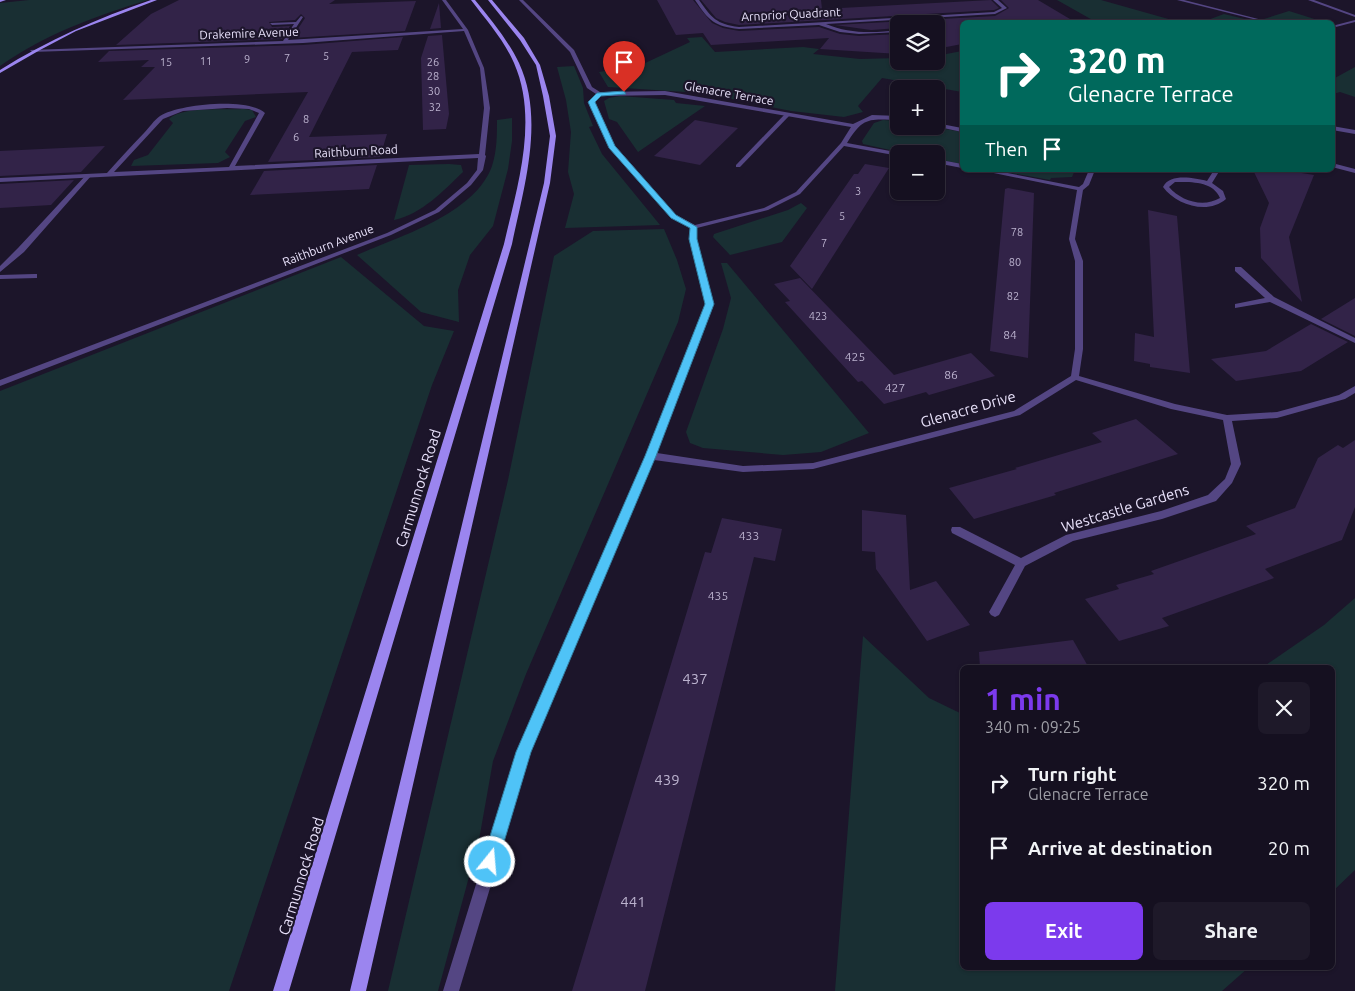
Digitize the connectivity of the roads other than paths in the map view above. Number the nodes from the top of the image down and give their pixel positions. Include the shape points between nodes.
1 (4, 0) edge
2 (155, 0) edge
3 (444, 0) edge
4 (473, 0) edge
5 (490, 0) edge
6 (521, 0) edge
7 (697, 0) edge
8 (995, 0) edge
9 (1179, 0) edge
10 (1310, 0) edge
11 (0, 1) edge
12 (945, 16) edge
13 (1355, 16) edge
14 (301, 18) dead end
15 (890, 19) edge
16 (1260, 20) edge
17 (1355, 21) edge
18 (298, 23) junction
19 (819, 23) junction
20 (272, 24) dead end
21 (1335, 26) edge
22 (466, 30) junction
23 (890, 32) edge
24 (285, 41) junction
25 (32, 51) junction
26 (0, 72) edge
27 (599, 94) junction
28 (787, 115) junction
29 (890, 118) edge
30 (854, 126) junction
31 (945, 127) edge
32 (1335, 128) edge
33 (960, 130) edge
34 (1355, 132) edge
35 (843, 144) junction
36 (890, 152) edge
37 (482, 156) junction
38 (945, 163) edge
39 (738, 166) dead end
40 (960, 166) edge
41 (1335, 166) edge
42 (231, 168) junction
43 (1355, 171) edge
44 (992, 172) edge
45 (1091, 172) edge
46 (1216, 172) edge
47 (109, 174) junction
48 (88, 176) junction
49 (0, 180) edge
50 (1208, 184) junction
51 (1080, 189) junction
52 (694, 227) junction
53 (1238, 269) dead end
54 (0, 270) edge
55 (34, 276) dead end
56 (0, 277) edge
57 (1271, 299) junction
58 (1238, 306) dead end
59 (1355, 341) edge
60 (1075, 377) junction
61 (0, 383) edge
62 (1355, 389) edge
63 (1228, 418) junction
64 (651, 456) junction
65 (956, 530) dead end
66 (1021, 563) junction
67 (996, 612) dead end
68 (281, 991) edge
69 (358, 991) edge
70 (451, 991) edge

1 - 11 main road
2 - 25 main road via 95,20
3 - 22 street, Raithburn Avenue
4 - 68 main road, Carmunnock Road via 504,41 521,73 529,128 520,186 508,244
5 - 69 main road via 522,39 538,66 553,136 547,183
6 - 27 street via 572,51 590,88
7 - 19 street, Arnprior Quadrant via 710,20 719,26 739,28
8 - 12 street, Arnprior Quadrant via 1005,8 995,13
9 - 16 street
10 - 13 street
14 - 18 street
15 - 19 street, Arnprior Quadrant
17 - 21 street
18 - 20 street
18 - 24 street
19 - 23 street via 834,30
22 - 24 street, Drakemire Avenue
22 - 37 street, Raithburn Avenue via 482,68 487,108
24 - 25 street, Drakemire Avenue
25 - 26 main road
27 - 28 street, Glenacre Terrace via 665,94
27 - 52 street via 592,102 612,147 674,216
28 - 30 street, Glenacre Terrace
28 - 39 street
29 - 30 street via 872,117
30 - 35 street
31 - 33 street
32 - 34 street
35 - 36 street
35 - 52 street via 798,193 766,209
37 - 42 street, Raithburn Road
37 - 61 street, Raithburn Avenue via 480,170 469,184 437,211 389,234
38 - 40 street
41 - 43 street
42 - 47 street, Raithburn Road
42 - 47 street via 262,113 256,108 186,109 172,113 161,118
44 - 51 street
45 - 51 street via 1086,185
46 - 50 street
47 - 48 street, Raithburn Road
48 - 49 street, Raithburn Road
48 - 54 street
50 - 50 street via 1180,180 1168,183 1166,187 1176,197 1199,204 1223,199 1222,194
51 - 60 street via 1072,239 1079,262 1079,349
52 - 64 street via 693,239 710,304
53 - 57 street
55 - 56 street
57 - 58 street
57 - 59 street
60 - 63 street via 1174,407
60 - 64 street, Glenacre Drive via 1017,413 813,466 743,469
62 - 63 street via 1342,397 1277,415
63 - 66 street, Westcastle Gardens via 1236,464 1229,481 1212,498 1162,516 1070,538
64 - 70 street via 524,752
65 - 66 street
66 - 67 street

